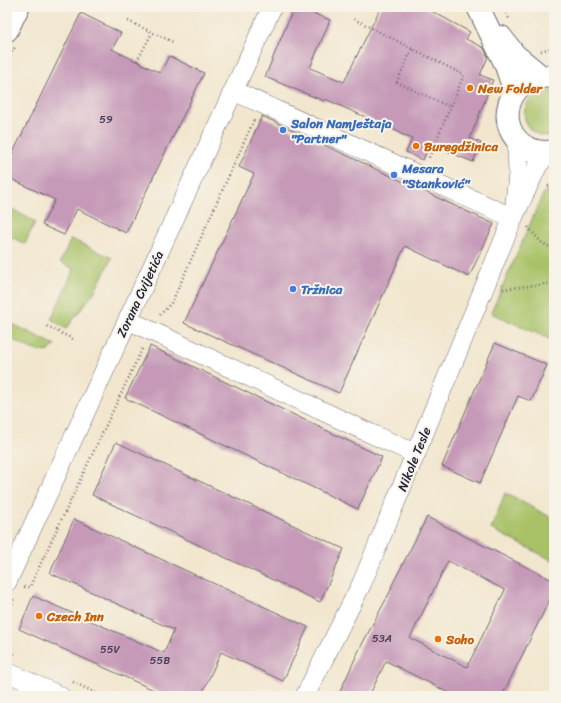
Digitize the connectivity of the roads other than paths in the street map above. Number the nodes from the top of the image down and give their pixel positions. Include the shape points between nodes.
1 (18, 7) edge
2 (272, 7) edge
3 (480, 11) edge
4 (7, 30) edge
5 (548, 74) edge
6 (234, 91) junction
7 (515, 92) junction
8 (517, 139) junction
9 (552, 152) edge
10 (520, 222) junction
11 (128, 320) junction
12 (416, 454) junction
13 (14, 588) edge
14 (7, 672) edge
15 (33, 691) edge
16 (60, 696) edge
17 (305, 696) edge

1 - 4 main road
2 - 6 street, Zorana Cvijetića
3 - 5 main road via 515,55
3 - 7 main road via 505,63
5 - 7 main road via 526,82
6 - 10 street
6 - 11 street, Zorana Cvijetića
7 - 8 main road via 508,114 511,130
8 - 9 main road via 528,148
8 - 10 street, Nikole Tesle
9 - 10 street, Nikole Tesle via 538,165
10 - 12 street, Nikole Tesle
11 - 12 street
11 - 13 street, Zorana Cvijetića
12 - 17 street, Nikole Tesle via 362,583
14 - 15 street
15 - 16 street

